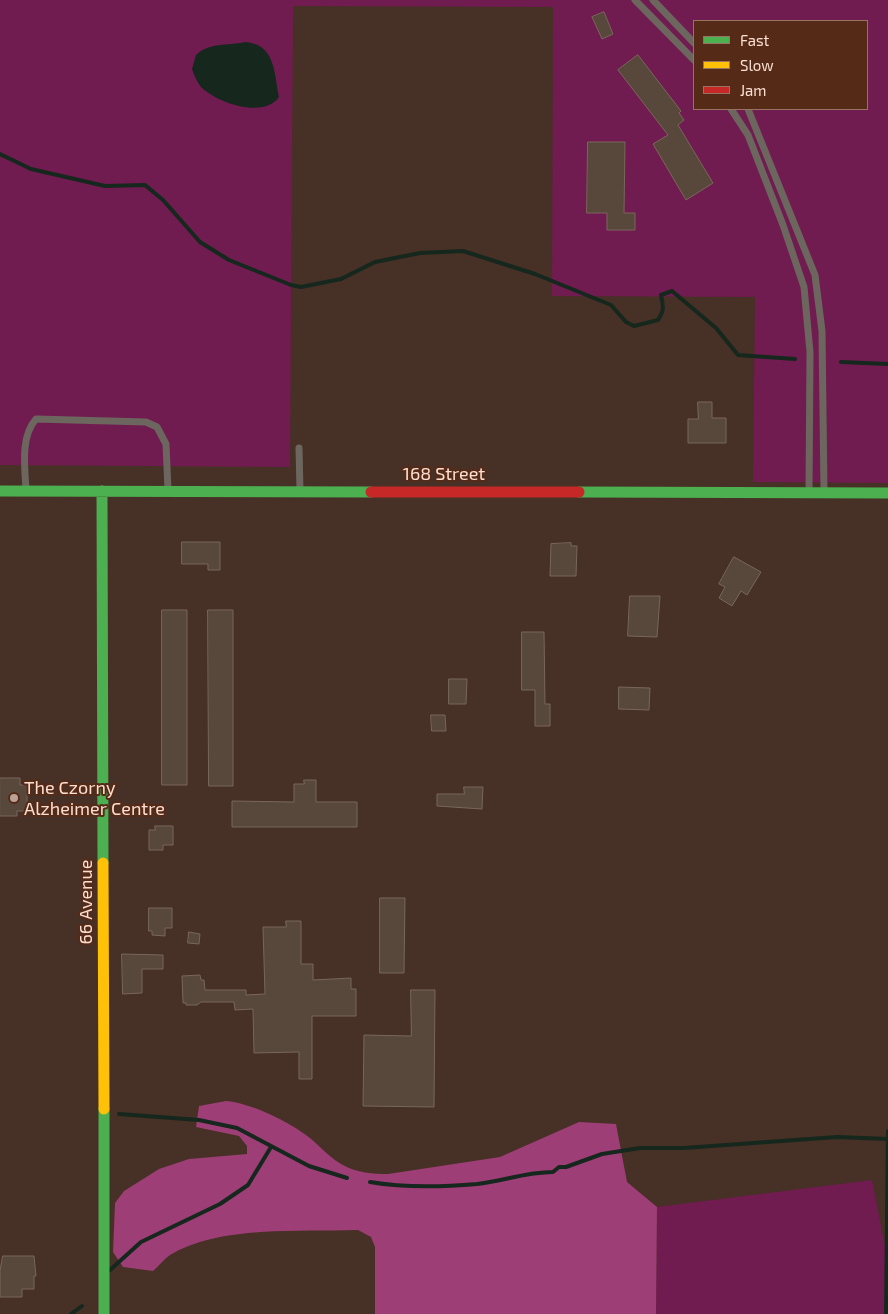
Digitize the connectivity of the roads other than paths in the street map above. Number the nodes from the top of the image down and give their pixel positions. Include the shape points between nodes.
1 (635, 0) edge
2 (653, 0) edge
3 (693, 42) edge
4 (693, 59) edge
5 (732, 110) edge
6 (748, 110) edge
7 (299, 448) dead end
8 (168, 490) junction
9 (0, 491) edge
10 (26, 491) junction
11 (102, 491) junction
12 (300, 491) junction
13 (809, 492) junction
14 (824, 492) junction
15 (888, 493) edge
16 (104, 1314) edge

1 - 4 lane
2 - 3 lane
5 - 13 lane via 748,135 804,287 810,352
6 - 14 lane via 815,275 822,331
7 - 12 lane
8 - 10 lane via 166,444 157,427 146,422 36,419 27,434
8 - 11 main road, 168 Street
8 - 12 main road, 168 Street
9 - 10 main road, 168 Street
10 - 11 main road, 168 Street
11 - 16 main road, 66 Avenue
12 - 13 main road, 168 Street
13 - 14 main road, 168 Street
14 - 15 main road, 168 Street

